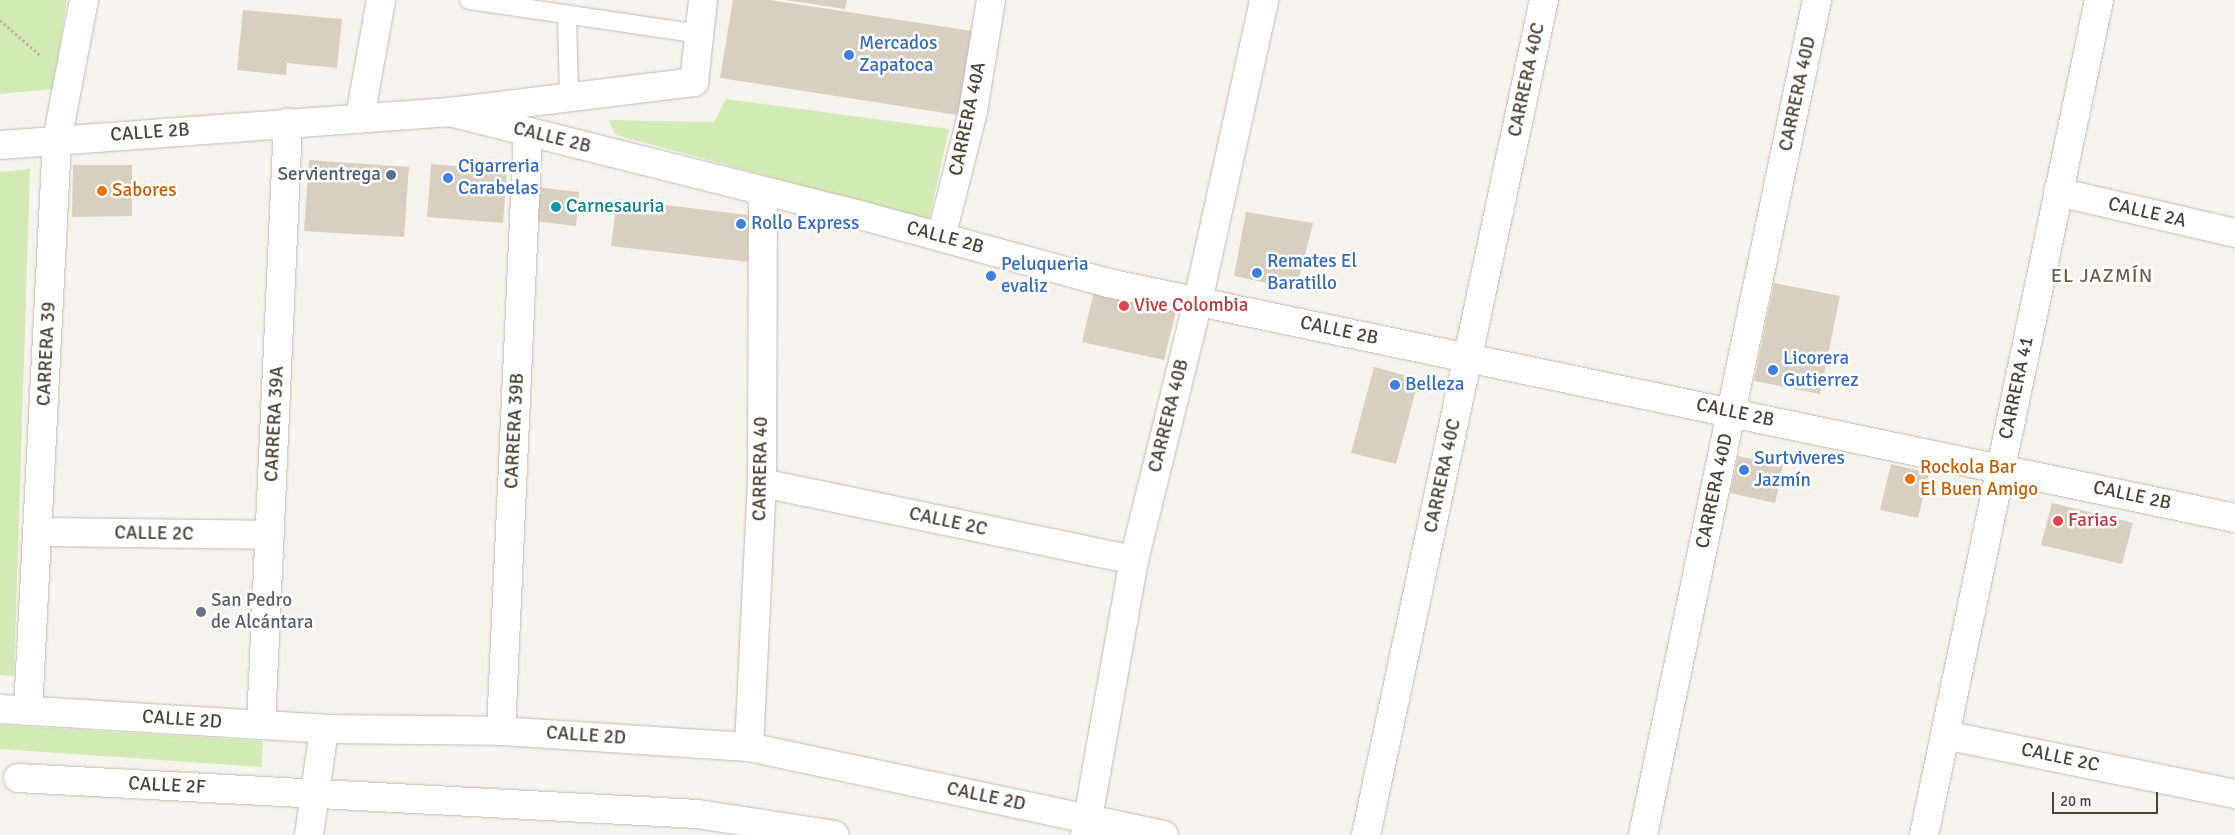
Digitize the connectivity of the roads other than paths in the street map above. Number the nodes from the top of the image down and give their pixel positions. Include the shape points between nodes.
1 (84, 0) edge
2 (382, 0) edge
3 (469, 0) edge
4 (703, 0) edge
5 (991, 0) edge
6 (1264, 0) edge
7 (1544, 0) edge
8 (1817, 0) edge
9 (2099, 0) edge
10 (567, 15) junction
11 (699, 34) junction
12 (568, 97) junction
13 (450, 112) junction
14 (360, 117) junction
15 (288, 123) junction
16 (528, 132) junction
17 (57, 140) junction
18 (0, 144) edge
19 (763, 191) junction
20 (2058, 192) junction
21 (2235, 233) edge
22 (941, 237) junction
23 (1198, 301) junction
24 (1468, 357) junction
25 (1732, 412) junction
26 (2000, 468) junction
27 (762, 483) junction
28 (2235, 518) edge
29 (38, 532) junction
30 (270, 535) junction
31 (1134, 560) junction
32 (0, 709) edge
33 (28, 711) junction
34 (261, 725) junction
35 (324, 729) junction
36 (501, 731) junction
37 (1945, 735) junction
38 (749, 747) junction
39 (18, 778) dead end
40 (2235, 794) edge
41 (315, 795) junction
42 (1087, 827) edge
43 (309, 835) edge
44 (834, 835) edge
45 (1164, 835) edge
46 (1366, 835) edge
47 (1643, 835) edge
48 (1924, 835) edge

1 - 17 street, CARRERA 39
2 - 14 street
3 - 10 lane
4 - 11 street
5 - 22 street, CARRERA 40A via 973,111
6 - 23 street, CARRERA 40B
7 - 24 street, CARRERA 40C
8 - 25 street, CARRERA 40D
9 - 20 street, CARRERA 41
10 - 11 lane
10 - 12 lane
11 - 12 street, CALLE 2B via 694,82
12 - 13 street, CALLE 2B
13 - 14 street, CALLE 2B
13 - 16 street, CALLE 2B
14 - 15 street, CALLE 2B
15 - 17 street, CALLE 2B
15 - 30 street, CARRERA 39A
16 - 19 street, CALLE 2B
16 - 36 street, CARRERA 39B
17 - 18 street, CALLE 2B
17 - 29 street, CARRERA 39
19 - 22 street, CALLE 2B
19 - 27 street, CARRERA 40
20 - 21 street, CALLE 2A
20 - 26 street, CARRERA 41
22 - 23 street, CALLE 2B via 1108,283
23 - 24 street, CALLE 2B
23 - 31 street, CARRERA 40B
24 - 25 street, CALLE 2B
24 - 46 street, CARRERA 40C
25 - 26 street, CALLE 2B
25 - 47 street, CARRERA 40D
26 - 28 street, CALLE 2B
26 - 37 street, CARRERA 41
27 - 31 street, CALLE 2C
27 - 38 street, CARRERA 40
29 - 30 street, CALLE 2C
29 - 33 street, CARRERA 39
30 - 34 street, CARRERA 39A
31 - 42 street, CARRERA 40B
32 - 33 street, CALLE 2D
33 - 34 street, CALLE 2D
34 - 35 street, CALLE 2D
35 - 36 street, CALLE 2D
35 - 41 street
36 - 38 street, CALLE 2D
37 - 40 street, CALLE 2C
37 - 48 street, CARRERA 41
38 - 42 street, CALLE 2D
39 - 41 street, CALLE 2F
41 - 43 street
41 - 44 street via 697,814
42 - 45 street, CALLE 2D

